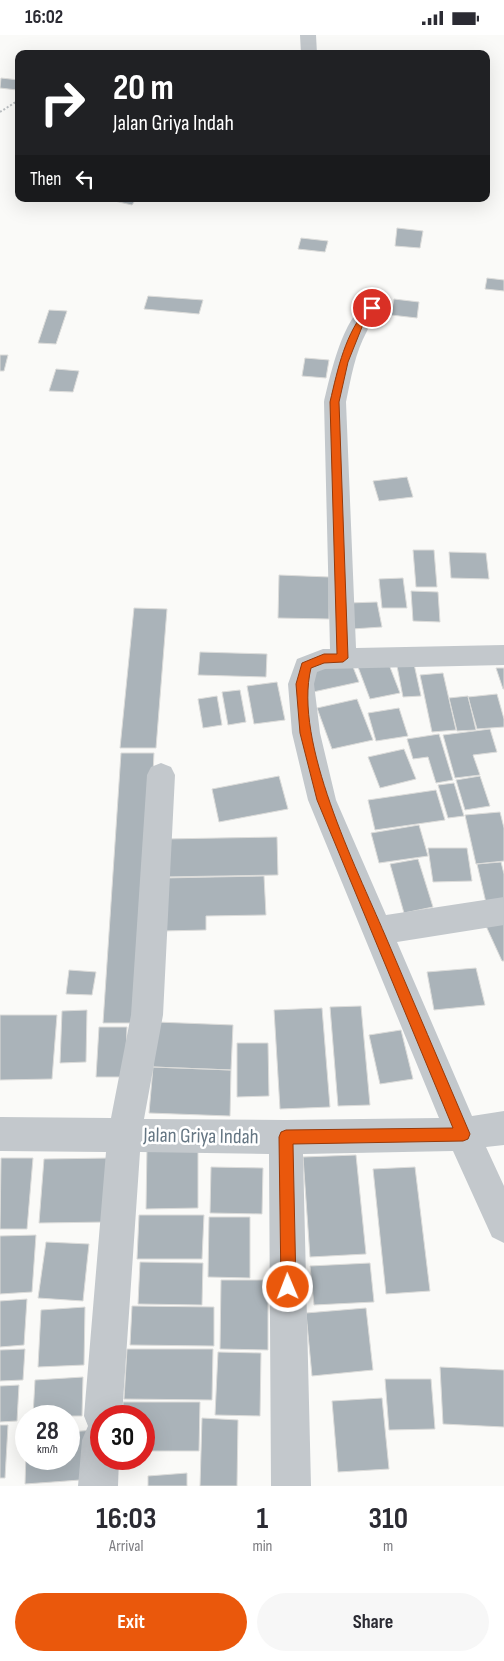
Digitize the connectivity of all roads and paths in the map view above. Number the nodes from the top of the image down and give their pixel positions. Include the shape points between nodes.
1 (308, 35) edge
2 (309, 50) edge
3 (15, 103) edge
4 (0, 112) edge
5 (372, 308) dead end
6 (504, 655) edge
7 (343, 658) junction
8 (161, 775) dead end
9 (504, 911) edge
10 (377, 931) junction
11 (504, 1128) edge
12 (0, 1134) edge
13 (463, 1134) junction
14 (124, 1135) junction
15 (286, 1137) junction
16 (504, 1225) edge
17 (104, 1405) edge
18 (99, 1470) edge
19 (98, 1486) edge
20 (290, 1486) edge

1 - 2 street
3 - 4 path
5 - 7 street via 360,321 347,354 335,402
6 - 7 street
7 - 10 street via 324,659 306,666 301,684 306,733 322,800
8 - 14 street via 147,1015
9 - 10 street
10 - 13 street
11 - 13 street, Jalan Griya Indah
12 - 14 street, Jalan Griya Indah
13 - 15 street, Jalan Griya Indah
13 - 16 street
14 - 15 street, Jalan Griya Indah
14 - 17 street
15 - 20 street
18 - 19 street

